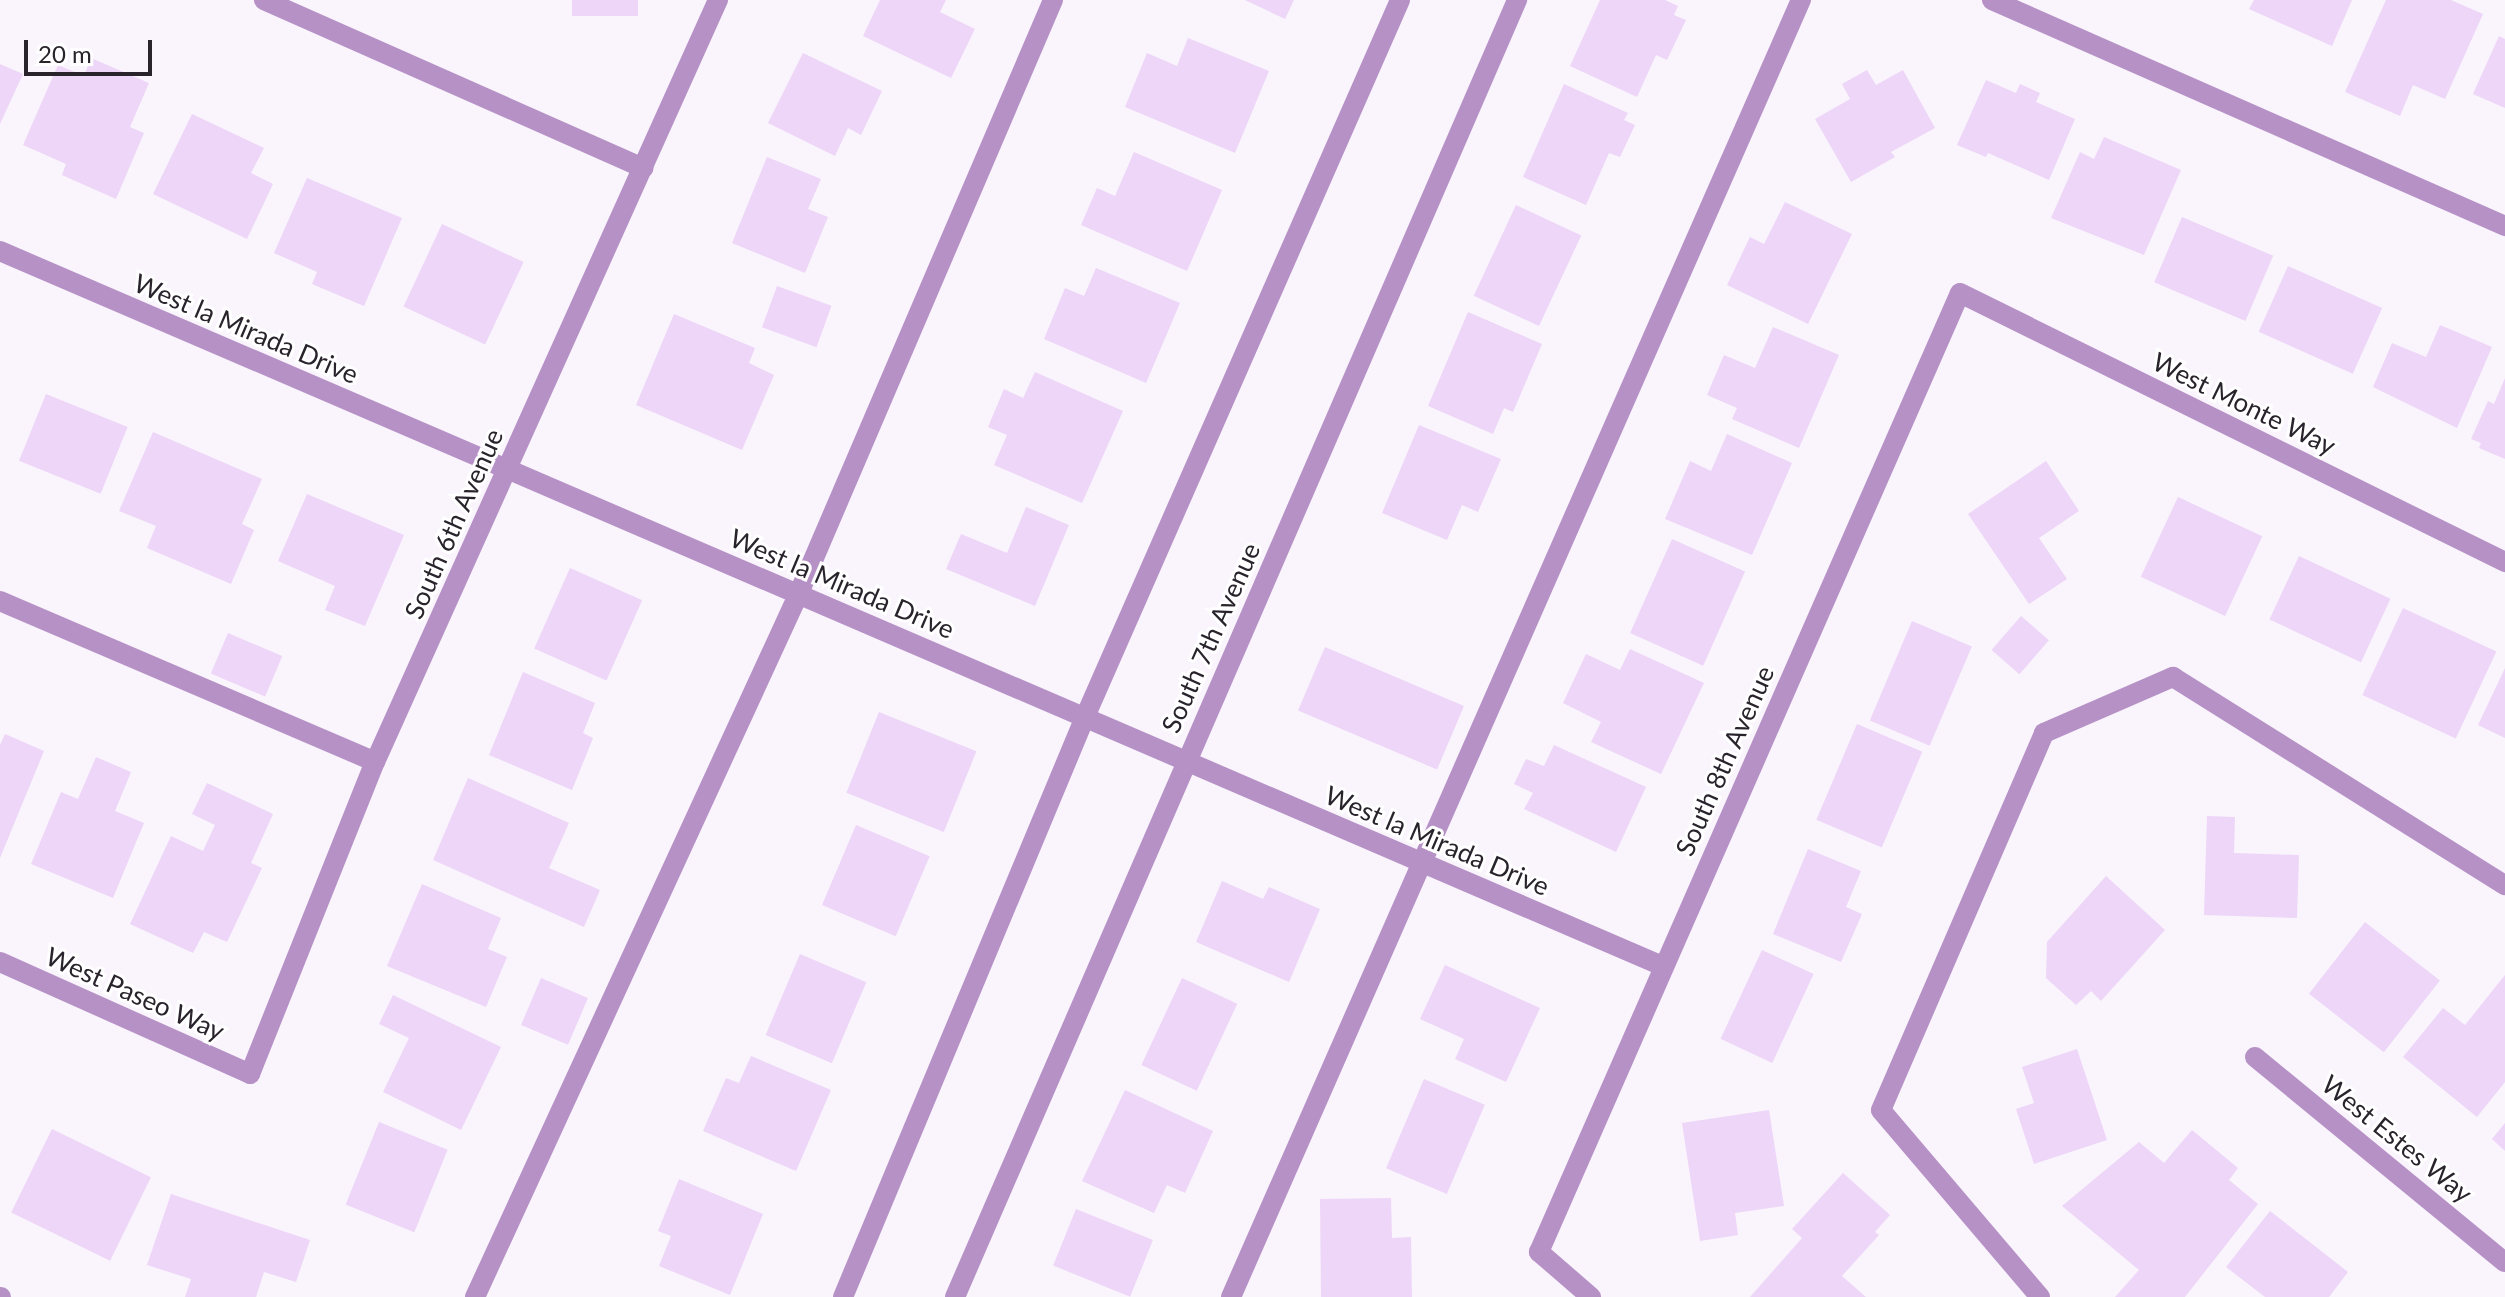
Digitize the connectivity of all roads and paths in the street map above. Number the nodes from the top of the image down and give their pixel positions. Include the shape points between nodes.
1 (264, 0) edge
2 (718, 0) edge
3 (1053, 0) edge
4 (1400, 0) edge
5 (1517, 0) edge
6 (1801, 0) edge
7 (1992, 0) edge
8 (643, 168) junction
9 (2505, 226) edge
10 (0, 251) edge
11 (1960, 293) joint
12 (507, 470) junction
13 (2505, 562) edge
14 (799, 593) junction
15 (0, 601) edge
16 (1085, 717) junction
17 (375, 762) junction
18 (1186, 762) junction
19 (1420, 861) junction
20 (2505, 885) edge
21 (0, 962) edge
22 (1663, 966) junction
23 (2255, 1057) dead end
24 (250, 1074) joint
25 (2505, 1262) edge
26 (475, 1297) edge
27 (843, 1297) edge
28 (955, 1297) edge
29 (1231, 1297) edge
30 (1591, 1297) edge
31 (2040, 1297) edge

1 - 8 street
2 - 8 street, South 6th Avenue
3 - 14 street
4 - 16 street
5 - 18 street, South 7th Avenue
6 - 19 street
7 - 9 street
8 - 12 street, South 6th Avenue
10 - 12 street, West la Mirada Drive
11 - 13 street, West Monte Way
11 - 22 street, South 8th Avenue
12 - 14 street, West la Mirada Drive
12 - 17 street, South 6th Avenue
14 - 16 street, West la Mirada Drive
14 - 26 street
15 - 17 street
16 - 18 street, West la Mirada Drive
16 - 27 street
17 - 24 street, South 6th Avenue
18 - 19 street, West la Mirada Drive
18 - 28 street, South 7th Avenue
19 - 22 street, West la Mirada Drive
19 - 29 street
20 - 31 street via 2173,677 2044,733 1881,1110
21 - 24 street, West Paseo Way
22 - 30 street, South 8th Avenue via 1539,1252
23 - 25 street, West Estes Way

